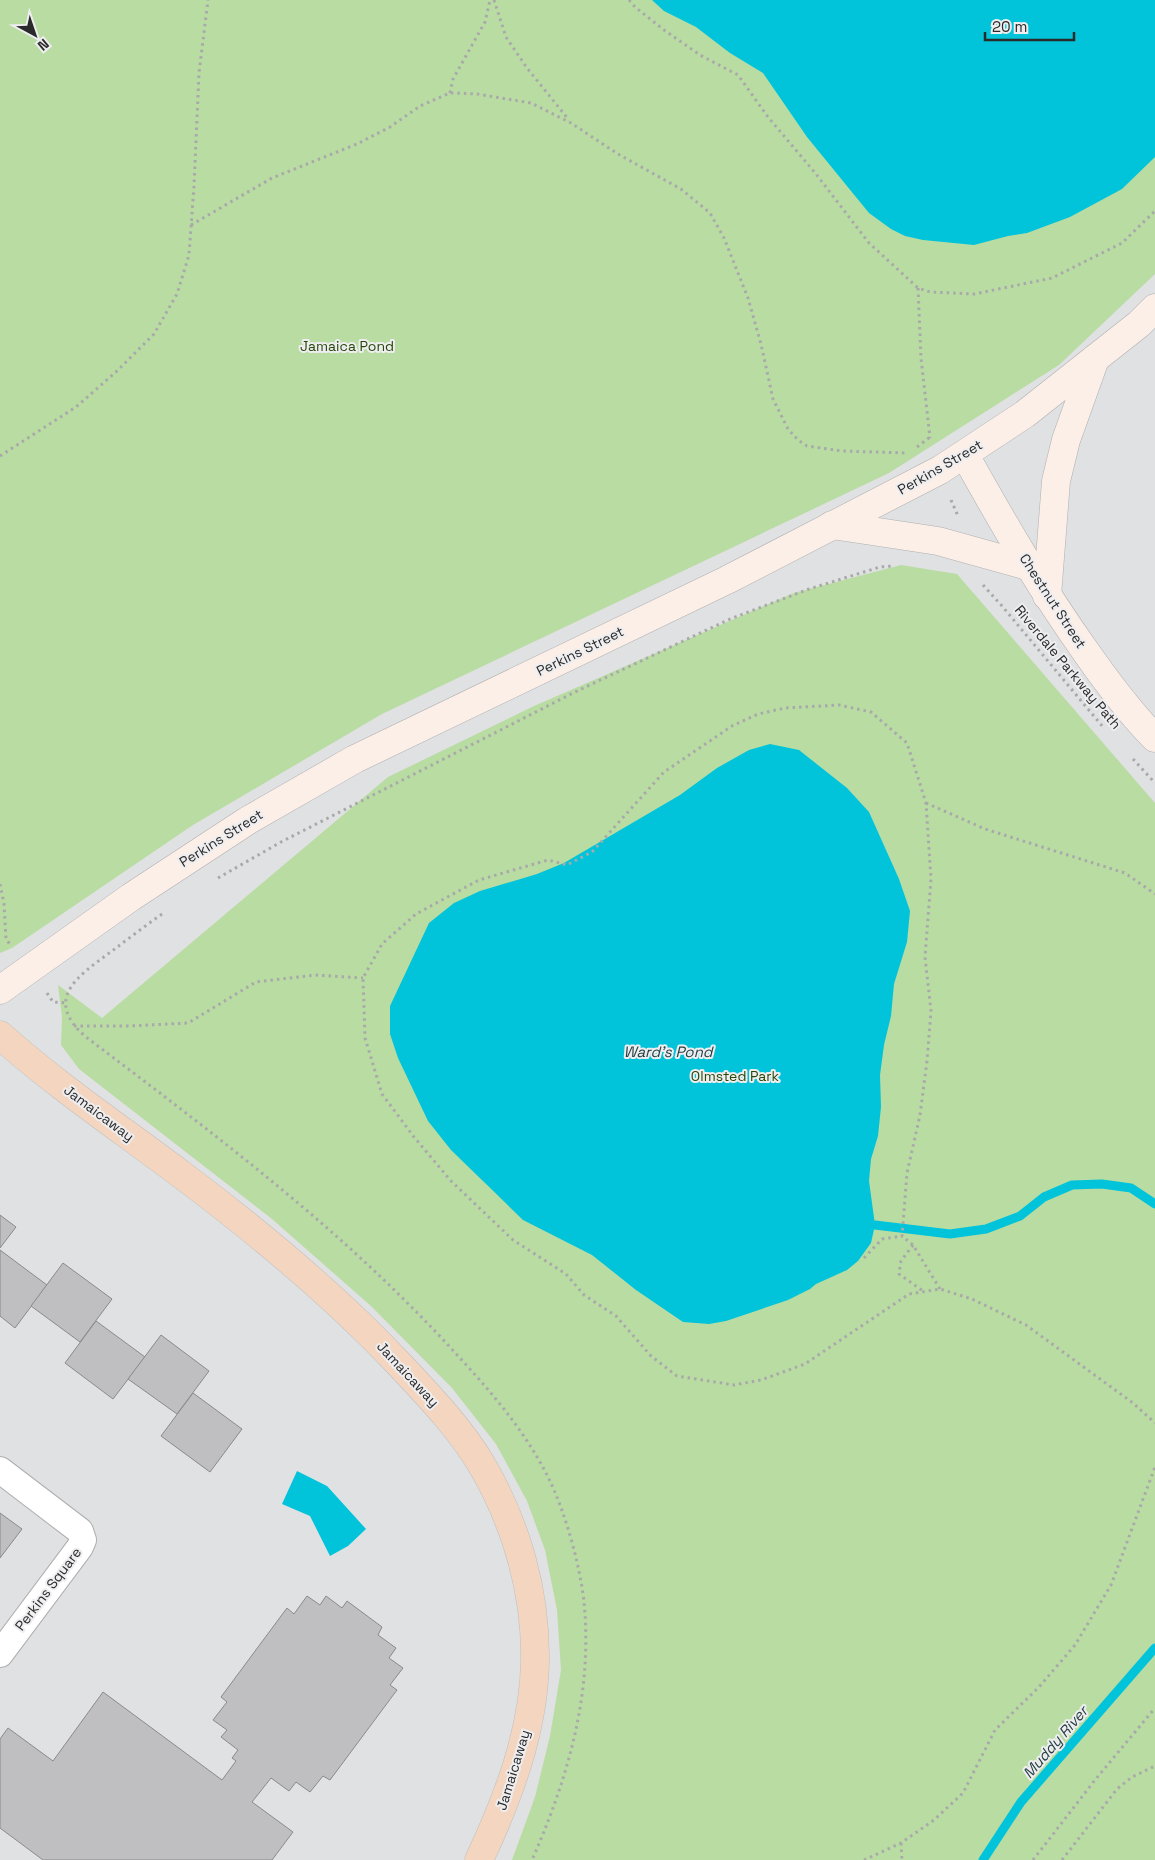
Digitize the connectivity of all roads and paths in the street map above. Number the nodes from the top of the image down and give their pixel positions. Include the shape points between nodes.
1 (208, 0) edge
2 (490, 0) edge
3 (494, 0) edge
4 (629, 0) edge
5 (450, 93) junction
6 (571, 122) junction
7 (1155, 211) edge
8 (191, 225) junction
9 (918, 288) junction
10 (1155, 308) edge
11 (1095, 359) junction
12 (930, 438) junction
13 (931, 444) dead end
14 (965, 455) junction
15 (0, 456) edge
16 (832, 525) junction
17 (897, 565) dead end
18 (1028, 566) junction
19 (978, 581) dead end
20 (1047, 596) junction
21 (1108, 732) dead end
22 (1155, 738) edge
23 (1127, 753) dead end
24 (1155, 783) edge
25 (926, 803) junction
26 (211, 882) dead end
27 (0, 884) edge
28 (1155, 894) edge
29 (168, 910) dead end
30 (1, 940) dead end
31 (363, 978) junction
32 (0, 990) edge
33 (67, 1003) dead end
34 (73, 1026) dead end
35 (0, 1035) edge
36 (902, 1236) junction
37 (913, 1245) junction
38 (864, 1258) dead end
39 (940, 1289) junction
40 (923, 1292) junction
41 (1155, 1423) edge
42 (1155, 1466) edge
43 (0, 1470) edge
44 (0, 1654) edge
45 (1155, 1708) edge
46 (1155, 1766) edge
47 (901, 1843) junction
48 (479, 1860) edge
49 (864, 1860) edge
50 (902, 1860) edge
51 (1033, 1860) edge
52 (1062, 1860) edge

1 - 8 path via 199,73
2 - 5 path via 485,22 453,79
3 - 6 path via 506,37
4 - 9 path via 700,55 738,75 869,243
5 - 6 path via 531,103
5 - 8 path via 420,106 358,144 272,178
6 - 12 path via 618,154 681,189 710,213 724,238 748,298 773,399 788,429 798,440 807,446 842,451 908,453
7 - 9 path via 1122,243 1052,278 974,294 930,292
8 - 15 path via 189,255 177,294 154,334 76,407
9 - 12 path via 921,358
10 - 11 main road, Perkins Street
11 - 14 main road, Perkins Street via 1025,414
11 - 20 main road via 1059,466
12 - 13 path
14 - 16 main road, Perkins Street
14 - 18 main road, Chestnut Street
16 - 18 main road via 938,540
16 - 32 main road, Perkins Street via 727,580 356,759 247,820 131,896
17 - 26 path via 880,567 809,589 730,620 575,692 281,842
18 - 20 main road, Chestnut Street
19 - 21 path, Riverdale Parkway Path
20 - 22 main road, Chestnut Street via 1106,680
23 - 24 path
25 - 28 path via 986,829 1125,874
25 - 31 path via 906,743 871,712 839,705 785,708 758,714 732,726 664,772 592,852 567,865 548,860 479,880 416,914 382,944
25 - 36 path via 931,879 925,957 931,1011 920,1115 907,1173
27 - 30 path via 6,940
29 - 33 path via 86,970 72,986
31 - 34 path via 315,974 256,982 188,1023
31 - 40 path via 365,1038 382,1094 414,1137 452,1181 513,1240 566,1274 584,1295 616,1316 651,1356 677,1376 734,1385 761,1380 805,1364 909,1294
35 - 48 highway, Jamaicaway via 68,1091 214,1200 334,1302 426,1393 482,1466 510,1524 524,1570 533,1621 535,1662 531,1704 520,1755
36 - 37 path
36 - 38 path via 882,1239
37 - 39 path
37 - 40 path via 901,1261 899,1274
39 - 40 path
39 - 41 path via 972,1299 1026,1324
42 - 47 path via 1111,1585 1075,1645 1039,1687 995,1730 963,1793 934,1820
43 - 44 street, Perkins Square via 80,1531 83,1540
45 - 51 path
46 - 52 path via 1132,1777 1118,1789
47 - 49 path
47 - 50 path

